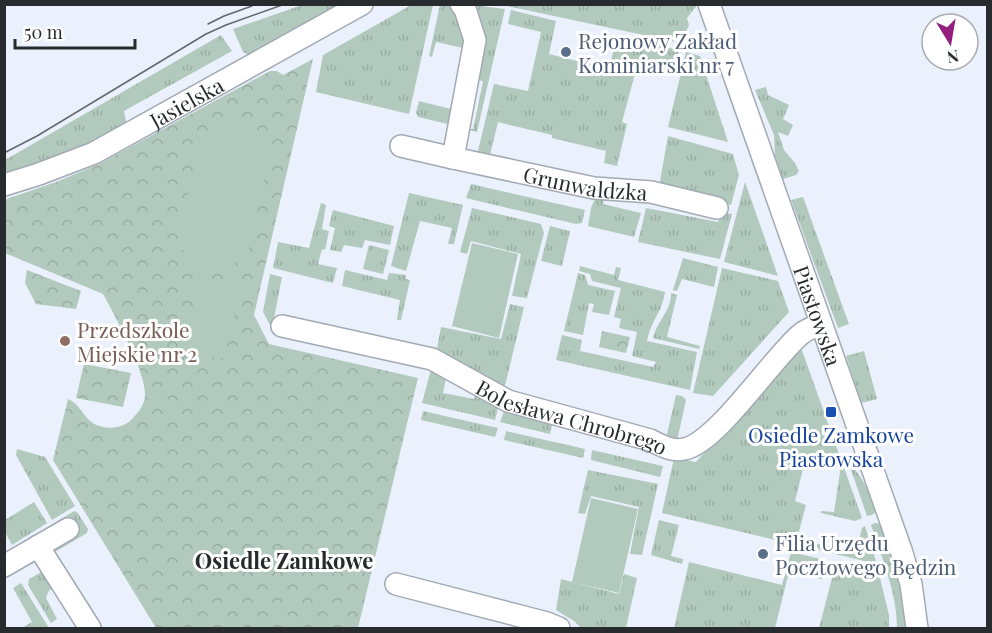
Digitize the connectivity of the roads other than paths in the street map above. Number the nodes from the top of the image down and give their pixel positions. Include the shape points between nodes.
1 (362, 4) edge
2 (461, 4) edge
3 (709, 4) edge
4 (401, 146) dead end
5 (453, 158) junction
6 (4, 185) edge
7 (717, 208) dead end
8 (821, 324) junction
9 (282, 326) dead end
10 (68, 529) dead end
11 (38, 546) junction
12 (7, 557) edge
13 (396, 584) dead end
14 (90, 628) edge
15 (559, 628) edge
16 (917, 628) edge

1 - 6 street, Jasielska via 94,153
2 - 5 street via 475,40
3 - 8 street, Piastowska
4 - 5 street, Grunwaldzka
5 - 7 street, Grunwaldzka via 594,188 651,192
8 - 9 street, Bolesława Chrobrego via 801,334 716,428 685,449 670,449 508,401 432,359
8 - 16 street, Piastowska via 902,553
10 - 11 street
11 - 12 street
11 - 14 street
13 - 15 street

